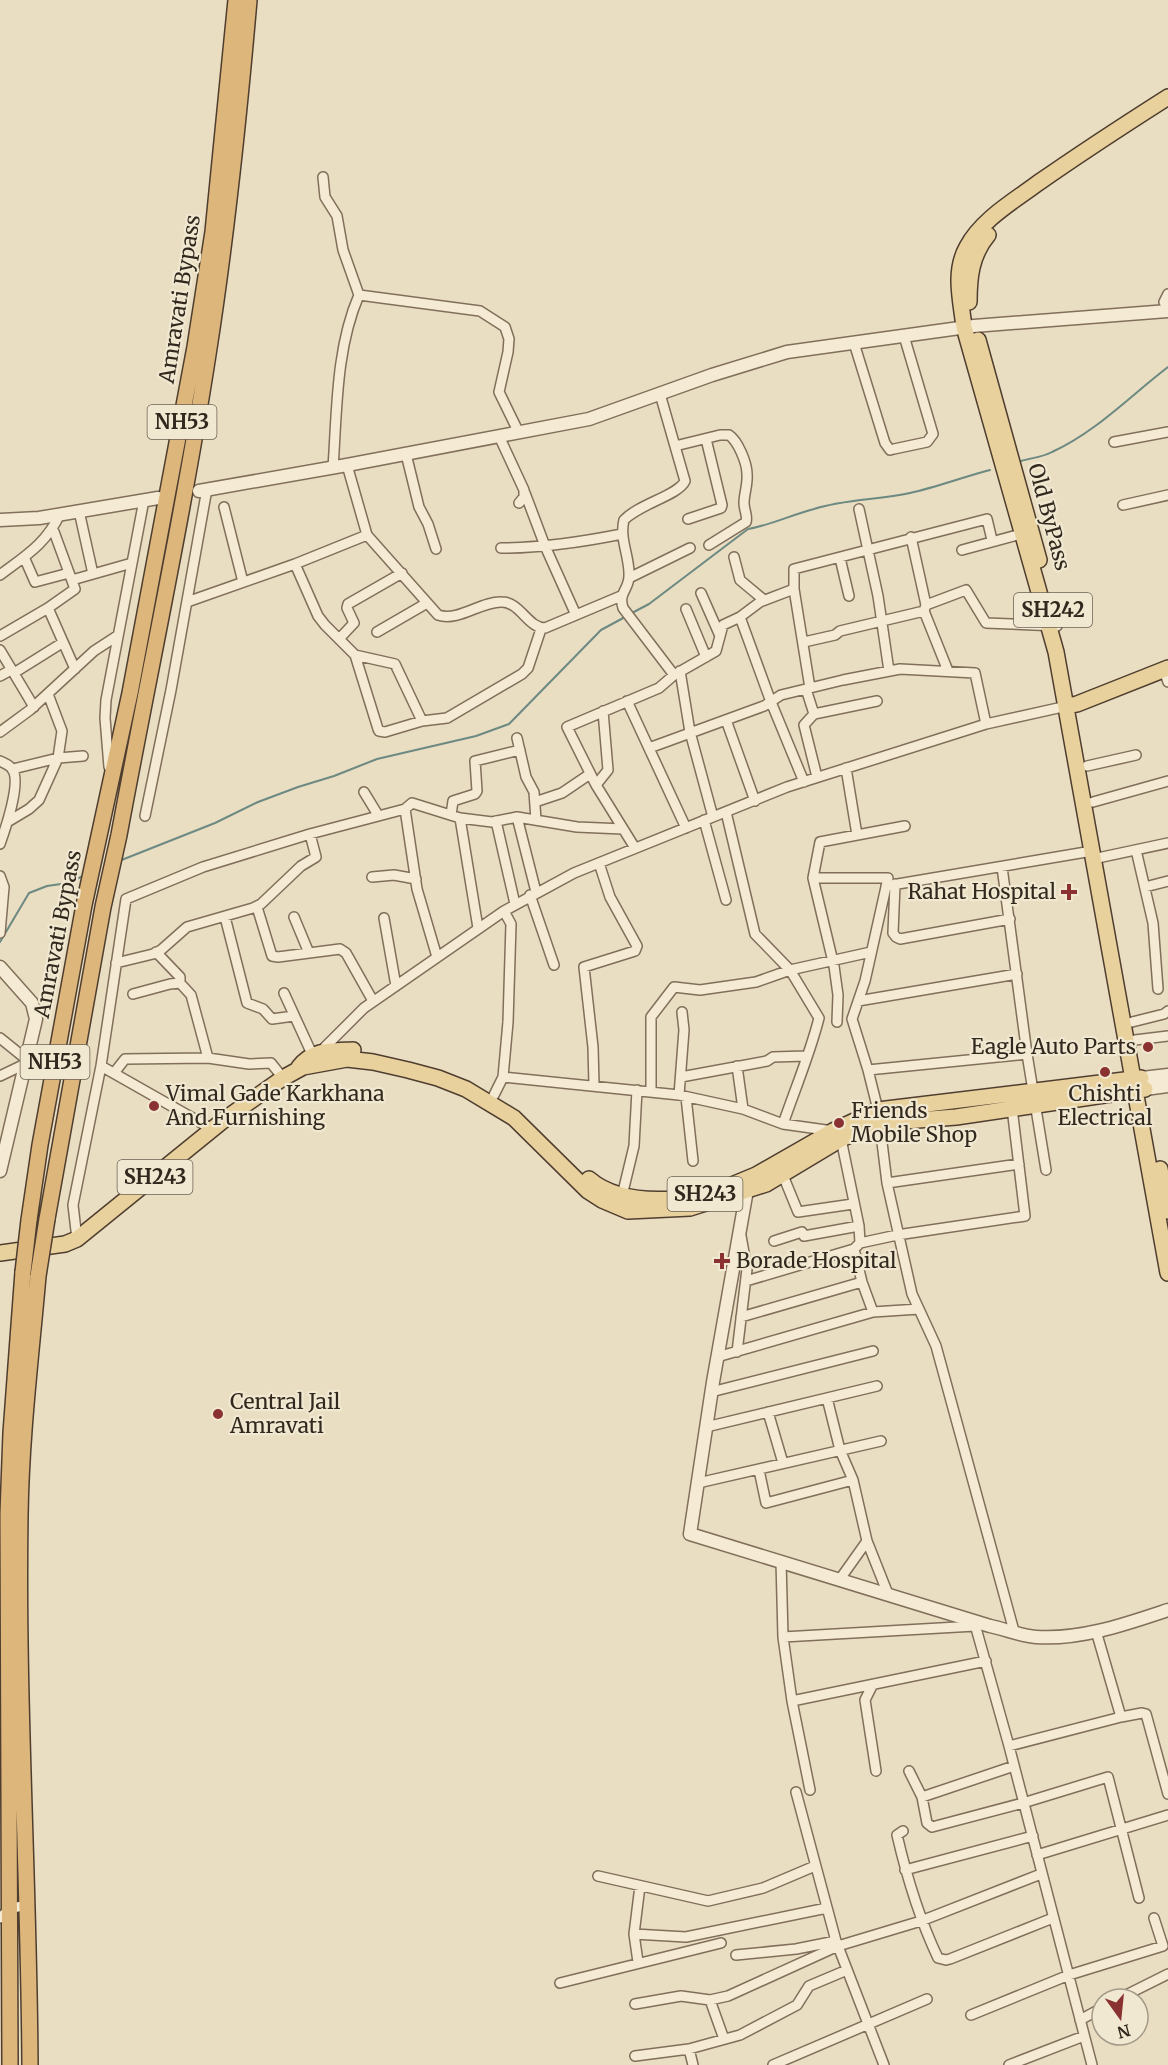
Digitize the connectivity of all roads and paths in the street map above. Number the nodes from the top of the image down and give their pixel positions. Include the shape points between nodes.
1 (236, 0) edge
2 (249, 0) edge
3 (1168, 97) edge
4 (1168, 106) edge
5 (323, 177) dead end
6 (1168, 294) edge
7 (359, 295) junction
8 (1168, 310) edge
9 (969, 327) junction
10 (904, 336) junction
11 (854, 343) junction
12 (660, 394) junction
13 (1168, 432) edge
14 (519, 433) junction
15 (500, 436) junction
16 (706, 438) junction
17 (1114, 442) dead end
18 (675, 446) junction
19 (406, 454) junction
20 (347, 465) junction
21 (333, 468) junction
22 (203, 490) joint
23 (525, 493) junction
24 (1168, 495) edge
25 (158, 498) dead end
26 (144, 500) junction
27 (519, 503) dead end
28 (1123, 506) dead end
29 (224, 507) dead end
30 (859, 509) dead end
31 (79, 511) junction
32 (60, 514) junction
33 (688, 519) dead end
34 (0, 520) edge
35 (53, 528) junction
36 (622, 534) junction
37 (1021, 534) junction
38 (368, 535) junction
39 (911, 537) junction
40 (992, 540) junction
41 (709, 545) dead end
42 (545, 546) junction
43 (501, 548) dead end
44 (690, 548) dead end
45 (436, 549) dead end
46 (962, 550) dead end
47 (868, 551) junction
48 (24, 557) junction
49 (734, 557) dead end
50 (840, 558) junction
51 (132, 563) junction
52 (296, 564) junction
53 (402, 573) junction
54 (93, 574) junction
55 (0, 575) edge
56 (71, 576) junction
57 (629, 578) junction
58 (243, 582) junction
59 (794, 590) junction
60 (701, 593) dead end
61 (621, 596) junction
62 (849, 596) dead end
63 (765, 600) junction
64 (187, 602) junction
65 (426, 603) junction
66 (48, 608) junction
67 (925, 608) junction
68 (686, 609) dead end
69 (576, 615) junction
70 (740, 617) junction
71 (882, 622) junction
72 (1053, 626) junction
73 (541, 628) junction
74 (377, 632) dead end
75 (1, 633) edge
76 (117, 636) junction
77 (720, 636) junction
78 (339, 639) junction
79 (804, 642) junction
80 (62, 643) junction
81 (0, 650) edge
82 (355, 655) junction
83 (706, 657) junction
84 (75, 669) junction
85 (889, 671) junction
86 (948, 671) junction
87 (12, 672) junction
88 (677, 673) junction
89 (1167, 673) edge
90 (0, 676) edge
91 (808, 688) junction
92 (48, 694) junction
93 (627, 700) junction
94 (878, 701) dead end
95 (771, 702) junction
96 (1072, 705) junction
97 (33, 707) junction
98 (603, 711) junction
99 (814, 714) junction
100 (726, 720) junction
101 (422, 721) junction
102 (986, 724) junction
103 (0, 732) edge
104 (690, 732) junction
105 (517, 738) dead end
106 (649, 748) junction
107 (520, 750) junction
108 (1136, 755) dead end
109 (83, 756) dead end
110 (58, 758) junction
111 (0, 761) edge
112 (1087, 766) junction
113 (846, 768) junction
114 (13, 769) junction
115 (590, 774) junction
116 (817, 777) junction
117 (111, 780) junction
118 (1168, 781) edge
119 (804, 782) junction
120 (596, 785) junction
121 (364, 792) dead end
122 (755, 801) junction
123 (535, 802) junction
124 (1094, 802) junction
125 (405, 809) junction
126 (726, 812) junction
127 (378, 815) junction
128 (145, 816) dead end
129 (455, 816) junction
130 (517, 817) junction
131 (709, 818) junction
132 (9, 820) junction
133 (536, 820) junction
134 (496, 821) junction
135 (905, 826) dead end
136 (686, 828) junction
137 (623, 830) junction
138 (310, 834) junction
139 (857, 835) junction
140 (0, 841) edge
141 (1168, 843) edge
142 (635, 848) junction
143 (1136, 850) junction
144 (1096, 856) junction
145 (599, 862) junction
146 (1002, 867) junction
147 (0, 876) edge
148 (372, 877) dead end
149 (813, 878) junction
150 (416, 879) junction
151 (1168, 881) edge
152 (891, 885) junction
153 (1145, 887) junction
154 (533, 894) junction
155 (726, 900) dead end
156 (515, 904) junction
157 (257, 907) junction
158 (504, 911) junction
159 (225, 917) junction
160 (294, 917) dead end
161 (384, 918) dead end
162 (1010, 919) junction
163 (478, 928) junction
164 (0, 933) edge
165 (156, 952) junction
166 (871, 952) junction
167 (309, 953) junction
168 (437, 957) junction
169 (834, 962) junction
170 (116, 963) junction
171 (554, 965) dead end
172 (790, 970) junction
173 (2, 972) edge
174 (1017, 974) junction
175 (180, 983) junction
176 (396, 986) junction
177 (1158, 989) dead end
178 (284, 993) dead end
179 (133, 994) dead end
180 (373, 1001) junction
181 (858, 1001) junction
182 (1168, 1011) edge
183 (682, 1012) dead end
184 (294, 1016) junction
185 (819, 1018) junction
186 (837, 1022) junction
187 (1132, 1022) junction
188 (854, 1026) junction
189 (1168, 1035) edge
190 (0, 1038) edge
191 (1135, 1040) junction
192 (1027, 1054) junction
193 (806, 1056) junction
194 (317, 1057) junction
195 (208, 1058) junction
196 (25, 1061) junction
197 (273, 1065) junction
198 (101, 1066) junction
199 (737, 1066) junction
200 (297, 1069) junction
201 (868, 1070) junction
202 (114, 1073) junction
203 (1168, 1075) edge
204 (0, 1076) edge
205 (503, 1077) junction
206 (681, 1077) junction
207 (283, 1078) junction
208 (1139, 1084) junction
209 (594, 1085) junction
210 (1168, 1086) edge
211 (637, 1090) junction
212 (651, 1092) junction
213 (494, 1095) junction
214 (682, 1096) junction
215 (1034, 1099) junction
216 (1012, 1108) junction
217 (743, 1109) junction
218 (879, 1116) junction
219 (783, 1124) junction
220 (212, 1129) junction
221 (837, 1135) junction
222 (693, 1161) dead end
223 (1018, 1164) junction
224 (1164, 1168) edge
225 (1046, 1170) dead end
226 (0, 1171) edge
227 (782, 1173) junction
228 (887, 1183) junction
229 (747, 1190) junction
230 (621, 1202) junction
231 (853, 1204) junction
232 (1168, 1211) edge
233 (798, 1212) junction
234 (859, 1226) junction
235 (740, 1228) junction
236 (897, 1235) junction
237 (804, 1236) junction
238 (77, 1239) junction
239 (774, 1241) dead end
240 (857, 1246) junction
241 (0, 1253) edge
242 (1168, 1273) edge
243 (746, 1281) junction
244 (862, 1282) junction
245 (919, 1309) junction
246 (873, 1312) junction
247 (741, 1322) junction
248 (751, 1348) junction
249 (873, 1351) dead end
250 (737, 1352) junction
251 (717, 1357) junction
252 (877, 1386) dead end
253 (711, 1392) junction
254 (827, 1398) junction
255 (768, 1412) junction
256 (706, 1427) junction
257 (881, 1441) dead end
258 (840, 1450) junction
259 (783, 1463) junction
260 (759, 1470) junction
261 (853, 1480) junction
262 (698, 1483) junction
263 (867, 1541) junction
264 (780, 1561) junction
265 (840, 1579) junction
266 (888, 1594) junction
267 (1168, 1610) edge
268 (974, 1624) junction
269 (1014, 1631) junction
270 (1096, 1631) junction
271 (783, 1637) junction
272 (986, 1661) junction
273 (872, 1686) junction
274 (792, 1701) junction
275 (1121, 1717) junction
276 (1009, 1746) junction
277 (1014, 1766) junction
278 (876, 1771) dead end
279 (909, 1771) dead end
280 (810, 1790) dead end
281 (796, 1792) dead end
282 (1168, 1794) edge
283 (922, 1797) junction
284 (1023, 1803) junction
285 (1168, 1815) edge
286 (1122, 1829) junction
287 (903, 1831) dead end
288 (1033, 1836) junction
289 (1037, 1856) junction
290 (815, 1866) junction
291 (905, 1870) junction
292 (1041, 1874) junction
293 (598, 1876) dead end
294 (640, 1886) junction
295 (1139, 1898) dead end
296 (26, 1905) junction
297 (826, 1908) junction
298 (5, 1913) edge
299 (1053, 1918) junction
300 (1154, 1918) dead end
301 (921, 1921) junction
302 (634, 1934) junction
303 (721, 1943) dead end
304 (837, 1943) junction
305 (736, 1955) dead end
306 (638, 1962) junction
307 (847, 1970) junction
308 (1168, 1974) edge
309 (1069, 1975) junction
310 (560, 1983) dead end
311 (1142, 1987) edge
312 (710, 2000) junction
313 (927, 2000) dead end
314 (635, 2004) dead end
315 (971, 2015) dead end
316 (1090, 2015) edge
317 (1080, 2020) junction
318 (867, 2023) junction
319 (1084, 2036) junction
320 (724, 2039) junction
321 (689, 2049) junction
322 (635, 2056) dead end
323 (10, 2065) edge
324 (30, 2065) edge
325 (693, 2065) edge
326 (773, 2065) edge
327 (884, 2065) edge
328 (1009, 2065) edge
329 (1092, 2065) edge

1 - 117 highway, Amravati Bypass / NH53 via 213,232 195,346
2 - 296 highway, Amravati Bypass / NH53, bridge via 238,132 209,350 103,907 38,1276 20,1516
3 - 9 main road, Old ByPass / SH242 via 1102,138 984,225 967,247 958,276
4 - 9 main road, Old ByPass / SH242 via 1027,201 990,233 973,261
5 - 7 street via 325,197 337,216
6 - 8 street via 1164,302
7 - 14 street via 480,311 505,327 508,352 499,392
7 - 21 street via 349,317 341,365
8 - 9 street
9 - 10 street
9 - 37 main road
9 - 72 main road, Old ByPass / SH242
10 - 11 street
10 - 11 street via 933,434 927,442 890,450
11 - 12 street via 787,352
12 - 14 street via 589,419
12 - 18 street
13 - 17 street
14 - 15 street
15 - 19 street
15 - 23 street
16 - 18 street
16 - 33 street via 722,505
16 - 41 street via 725,434 733,438 747,474 746,522
18 - 36 street via 683,486 631,512 624,520
19 - 20 street
19 - 45 street via 419,507
20 - 21 street
20 - 38 street
21 - 22 street
22 - 64 street
23 - 27 street
23 - 42 street
24 - 28 street
25 - 26 street
26 - 31 street
26 - 51 street
29 - 58 street
30 - 47 street
31 - 32 street
31 - 54 street
32 - 34 street
32 - 35 street
35 - 48 street
35 - 56 street
36 - 42 street
36 - 57 street
37 - 40 street
37 - 72 main road
38 - 52 street
38 - 53 street
39 - 40 street via 987,519
39 - 47 street
39 - 67 street
40 - 46 street
42 - 43 street
42 - 69 street
44 - 57 street
47 - 50 street
47 - 71 street
48 - 55 street
48 - 56 street via 36,582
49 - 63 street via 740,580
50 - 59 street via 794,569
50 - 62 street
51 - 54 street
51 - 76 street
52 - 58 street
52 - 78 street via 318,616
53 - 65 street
53 - 78 street via 348,604 354,623
54 - 56 street
56 - 66 street via 75,589
57 - 61 street
58 - 64 street
59 - 63 street
59 - 79 street
60 - 77 street
61 - 69 street
61 - 88 street via 623,608
63 - 70 street
64 - 128 street
65 - 73 street via 438,615 448,617 508,602
65 - 74 street
66 - 75 street
66 - 80 street
67 - 71 street
67 - 72 street via 966,590 986,623
67 - 86 street
68 - 83 street
69 - 73 street
70 - 77 street via 723,625
70 - 95 street
71 - 79 street
71 - 85 street
72 - 96 main road, Old ByPass / SH242
73 - 101 street via 525,671 451,716
76 - 84 street
76 - 117 street via 105,709
77 - 83 street via 716,651
78 - 82 street
79 - 91 street
80 - 84 street
80 - 87 street
81 - 87 street
82 - 101 street via 395,664
82 - 101 street via 379,731
83 - 88 street
84 - 92 street
85 - 86 street
85 - 91 street
86 - 102 street via 975,673
87 - 90 street
87 - 97 street
88 - 93 street via 659,688
88 - 104 street
89 - 96 main road
91 - 95 street via 781,695
91 - 99 street
92 - 97 street
92 - 110 street via 62,731
93 - 98 street
93 - 106 street
94 - 99 street
95 - 100 street
95 - 119 street
96 - 102 street
96 - 112 main road, Old ByPass / SH242
96 - 144 main road
97 - 103 street
98 - 115 street via 567,727
98 - 120 street via 608,770
99 - 116 street via 804,725
100 - 104 street
100 - 122 street
102 - 113 street
104 - 106 street
104 - 131 street
105 - 107 street
106 - 136 street
107 - 123 street
107 - 129 street via 475,761 477,793 453,801
108 - 112 street
109 - 110 street
110 - 114 street
110 - 132 street via 39,800
111 - 114 street
112 - 124 main road, Old ByPass / SH242
113 - 116 street
113 - 139 street
114 - 132 street
115 - 120 street
115 - 123 street via 562,793
116 - 119 street
117 - 298 highway, Amravati Bypass / NH53, bridge via 40,1145 23,1272 8,1515
118 - 124 street
119 - 122 street
120 - 137 street
121 - 127 street
122 - 126 street
123 - 133 street
124 - 144 main road, Old ByPass / SH242
125 - 127 street
125 - 129 street via 412,803
125 - 150 street
126 - 131 street
126 - 172 street via 755,934
127 - 138 street
129 - 134 street
129 - 163 street
130 - 133 street
130 - 134 street
130 - 154 street
131 - 136 street
131 - 155 street
132 - 140 street
133 - 137 street
134 - 156 street
135 - 139 street
136 - 142 street
137 - 142 street
138 - 157 street via 316,857
138 - 170 street via 203,867 126,899
139 - 149 street via 820,842
141 - 143 street
142 - 145 street
143 - 144 street
143 - 153 street
144 - 146 street
144 - 187 main road, Old ByPass / SH242
144 - 208 main road
145 - 154 street
145 - 209 street via 610,897 637,946 635,951 584,967
146 - 152 street
146 - 162 street
147 - 164 street via 4,887
148 - 150 street
149 - 152 street via 888,878
149 - 169 street
150 - 168 street
151 - 153 street
152 - 162 street via 893,933 900,939
152 - 166 street
153 - 177 street via 1153,923
154 - 156 street
154 - 171 street
156 - 158 street
157 - 159 street
157 - 167 street via 272,956
158 - 163 street
158 - 205 street via 511,924
159 - 165 street via 187,927
159 - 184 street via 247,1003 262,1008 272,1019
160 - 167 street
161 - 176 street
162 - 174 street
163 - 168 street
165 - 170 street
165 - 175 street via 180,977
166 - 169 street
166 - 181 street
167 - 180 street via 343,951
168 - 176 street
169 - 172 street
169 - 186 street
170 - 198 street
172 - 185 street
172 - 212 street via 756,982 700,990 674,987 651,1017
173 - 196 street via 32,1004 36,1019
174 - 181 street
174 - 192 street
175 - 179 street
175 - 195 street via 191,995
176 - 180 street
178 - 184 street
180 - 194 street
181 - 188 street via 852,1019
182 - 187 street
183 - 206 street
184 - 194 street
185 - 186 street
185 - 193 street
186 - 188 street
187 - 191 main road, Old ByPass / SH242
188 - 201 street
189 - 191 street
190 - 196 street
191 - 208 main road, Old ByPass / SH242
192 - 201 street
192 - 215 street
193 - 199 street via 773,1057
193 - 219 street
194 - 200 main road, SH243
194 - 213 main road, SH243 via 359,1050 442,1071
194 - 230 main road, SH243 via 373,1062 466,1089 514,1118 588,1191 602,1200
195 - 197 street
195 - 202 street via 125,1059
196 - 204 street
196 - 226 street
197 - 200 street
197 - 207 street
198 - 202 street
198 - 238 street via 72,1210
199 - 206 street
199 - 217 street
200 - 207 main road, SH243
201 - 218 street
202 - 220 street
203 - 208 street
205 - 209 street
205 - 213 street
206 - 214 street
207 - 220 main road, SH243
208 - 210 street
208 - 215 main road, SH243
208 - 224 main road, Old ByPass / SH242
208 - 242 main road
209 - 211 street
211 - 212 street
211 - 230 street via 634,1146
212 - 214 street
213 - 230 main road, SH243 via 595,1185
214 - 217 street
214 - 222 street
215 - 216 main road, SH243
215 - 218 main road, SH243
215 - 225 street
216 - 218 main road, SH243 via 956,1116
216 - 223 street
217 - 219 street
218 - 221 main road, SH243
218 - 228 street
219 - 221 street
220 - 238 main road, SH243
221 - 227 main road, SH243
221 - 230 main road, SH243 via 756,1175 705,1194
221 - 231 street
223 - 228 street
223 - 236 street via 1025,1216
224 - 232 main road, Old ByPass / SH242
227 - 229 main road, SH243
227 - 233 street
228 - 236 street
229 - 230 main road, SH243 via 690,1208 628,1211
229 - 235 street
231 - 233 street
231 - 234 street
233 - 237 street
234 - 237 street
234 - 240 street
235 - 243 street
235 - 251 street
236 - 240 street
236 - 245 street
237 - 239 street via 802,1232
238 - 241 main road, SH243
240 - 243 street
240 - 244 street
243 - 247 street
244 - 246 street
244 - 247 street
245 - 246 street
245 - 269 street via 936,1346
246 - 248 street
247 - 248 street
247 - 250 street
248 - 250 street
249 - 253 street
250 - 251 street
251 - 253 street
252 - 254 street
253 - 256 street
254 - 255 street
254 - 258 street
255 - 256 street
255 - 259 street
256 - 262 street
257 - 258 street
258 - 259 street
258 - 261 street
259 - 260 street
260 - 261 street via 766,1503
260 - 262 street
261 - 263 street
262 - 264 street via 690,1534
263 - 265 street
263 - 266 street
264 - 265 street
264 - 271 street
265 - 266 street
266 - 268 street
267 - 270 street
268 - 269 street
268 - 271 street
268 - 272 street
269 - 270 street via 1034,1637 1066,1637
270 - 275 street
271 - 274 street
272 - 273 street
272 - 276 street
273 - 274 street
273 - 278 street via 865,1700
274 - 280 street
275 - 276 street
275 - 282 street via 1146,1714
276 - 277 street
277 - 283 street
277 - 284 street
279 - 283 street
281 - 290 street
283 - 284 street via 927,1823 932,1827
284 - 286 street via 1108,1777
284 - 288 street
285 - 286 street
286 - 289 street
286 - 295 street
287 - 291 street via 897,1835
288 - 289 street
288 - 291 street
289 - 292 street
290 - 294 street via 763,1888 708,1902
290 - 297 street
291 - 301 street
292 - 299 street
292 - 301 street
293 - 294 street
294 - 302 street
296 - 298 street
296 - 324 highway, Amravati Bypass / NH53
297 - 302 street via 686,1937
297 - 304 street
298 - 323 highway, Amravati Bypass / NH53
299 - 301 street via 946,1960 938,1958
299 - 309 street
300 - 309 street via 1163,1946
301 - 304 street
302 - 306 street
303 - 306 street
304 - 305 street
304 - 307 street
304 - 312 street via 728,1996
306 - 310 street
307 - 318 street
307 - 320 street via 809,1986 797,2005 740,2035
308 - 311 street
309 - 315 street
309 - 317 street
312 - 314 street via 681,1996
312 - 320 street
313 - 318 street
316 - 317 street
317 - 319 street
318 - 326 street
318 - 327 street
319 - 328 street
319 - 329 street
320 - 321 street
321 - 322 street
321 - 325 street

